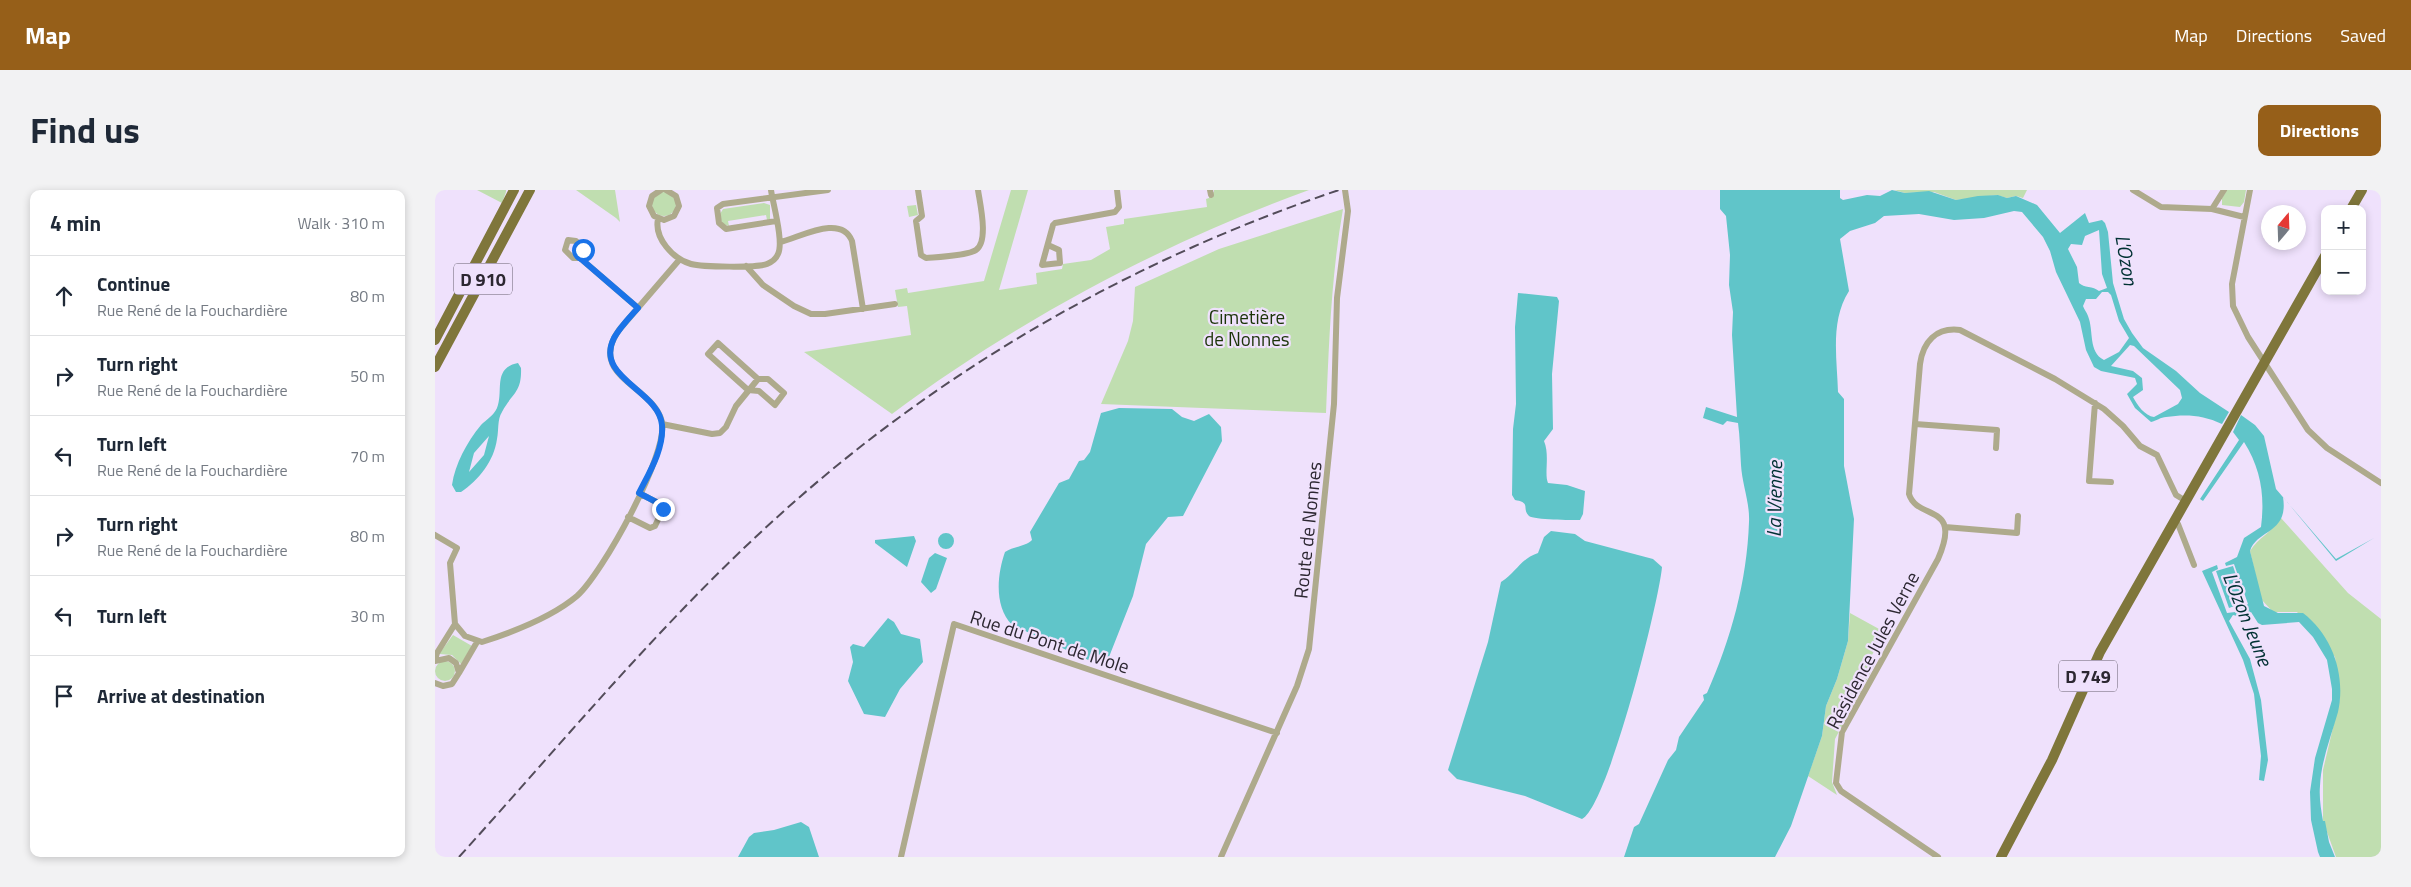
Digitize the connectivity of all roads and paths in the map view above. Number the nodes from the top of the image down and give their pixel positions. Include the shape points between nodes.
1 (515, 190) edge
2 (530, 190) edge
3 (661, 190) edge
4 (666, 190) edge
5 (771, 190) edge
6 (828, 190) edge
7 (918, 190) edge
8 (978, 190) edge
9 (1117, 190) edge
10 (1345, 190) edge
11 (2133, 190) edge
12 (2224, 190) edge
13 (2250, 190) edge
14 (2362, 190) edge
15 (773, 198) junction
16 (2353, 205) edge
17 (2212, 209) junction
18 (2244, 217) junction
19 (658, 218) junction
20 (776, 221) junction
21 (780, 242) junction
22 (1048, 245) dead end
23 (580, 258) dead end
24 (680, 259) junction
25 (2321, 263) edge
26 (746, 266) junction
27 (895, 304) dead end
28 (638, 308) junction
29 (863, 309) junction
30 (435, 340) edge
31 (2264, 363) junction
32 (435, 367) edge
33 (758, 379) junction
34 (748, 390) junction
35 (2095, 403) junction
36 (662, 424) junction
37 (1915, 424) junction
38 (1996, 448) dead end
39 (2111, 482) dead end
40 (2381, 483) edge
41 (639, 493) junction
42 (2186, 501) junction
43 (2018, 516) dead end
44 (628, 517) junction
45 (2175, 521) junction
46 (1945, 527) junction
47 (435, 535) edge
48 (2194, 565) dead end
49 (455, 624) junction
50 (477, 642) junction
51 (435, 660) edge
52 (459, 673) junction
53 (435, 683) edge
54 (1277, 732) junction
55 (901, 857) edge
56 (1221, 857) edge
57 (1938, 857) edge
58 (2001, 857) edge

1 - 30 main road, D 910
2 - 32 main road, D 910
3 - 19 street via 649,203 651,212
4 - 19 street via 676,196 678,209 671,218
5 - 15 street
6 - 15 street
7 - 8 street via 922,216 916,221 921,255 926,258 973,251 979,246 984,234
9 - 22 street via 1119,207 1115,212 1055,223
10 - 54 street, Route de Nonnes via 1348,211 1337,298 1335,404 1312,632 1305,662
11 - 17 street via 2161,207
12 - 17 street
13 - 18 street
14 - 16 main road
15 - 20 street
15 - 20 street via 720,204 717,208 719,223 726,229
17 - 18 street
18 - 31 street via 2231,299
19 - 24 street via 657,230 661,238
20 - 21 street
21 - 26 street via 778,256 770,263
21 - 29 street via 802,233 838,228 847,233 853,241
23 - 28 street
24 - 26 street via 698,266
24 - 28 street
25 - 31 main road, D 749
26 - 29 street via 763,285 805,312 825,314
27 - 29 street
28 - 36 street via 615,336 611,357 617,372 650,402
31 - 40 street via 2316,440
31 - 42 main road, D 749
33 - 34 street
33 - 34 street via 769,379 785,393 775,404 759,391
33 - 34 street via 718,343 708,354
34 - 36 street via 727,427 719,433
35 - 37 street via 2016,358 1953,329 1933,336 1922,353
35 - 39 street via 2089,481
35 - 42 street via 2123,426 2140,446 2157,455 2176,495
36 - 41 street via 657,454
37 - 38 street via 1997,430
37 - 46 street via 1909,494 1911,500 1934,514
41 - 44 street
41 - 44 street via 663,509 655,526 650,528
42 - 45 main road, D 749
43 - 46 street via 2017,533
44 - 50 street via 602,566 577,596 534,621
45 - 48 street
45 - 58 main road, D 749 via 2100,652 2052,760
46 - 57 street, Résidence Jules Verne via 1938,559 1842,732 1836,783 1841,791
47 - 49 street via 457,547 450,563
49 - 50 street via 460,633
49 - 51 street
50 - 52 street
51 - 52 street via 449,658
52 - 53 street via 452,684 443,686
54 - 55 street, Rue du Pont de Mole via 954,624
54 - 56 street, Route de Nonnes

